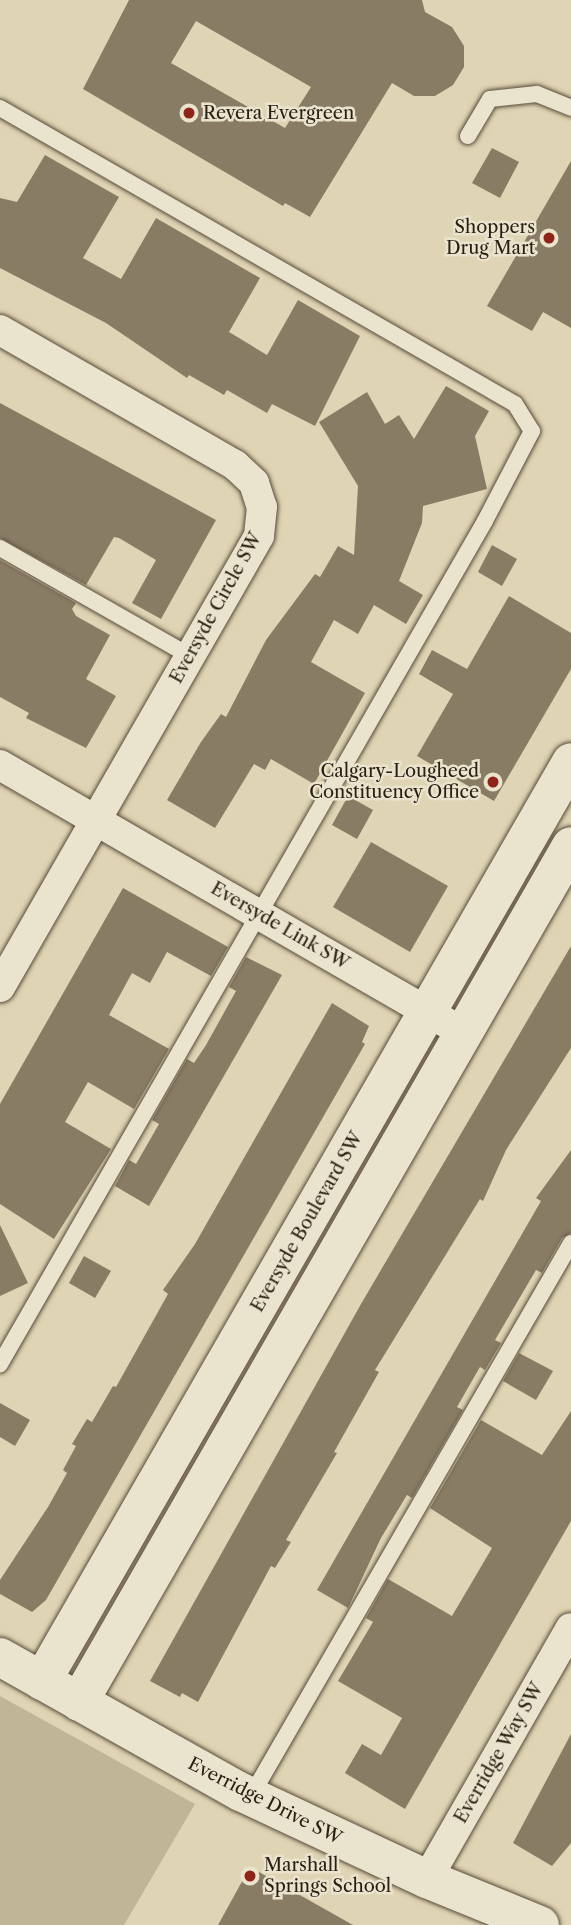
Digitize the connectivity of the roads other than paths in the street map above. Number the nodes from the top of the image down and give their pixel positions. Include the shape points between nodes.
1 (0, 107) edge
2 (571, 108) edge
3 (468, 136) dead end
4 (0, 330) edge
5 (0, 548) edge
6 (190, 656) junction
7 (571, 762) edge
8 (0, 765) edge
9 (96, 820) junction
10 (571, 846) edge
11 (260, 914) junction
12 (0, 986) edge
13 (428, 1011) junction
14 (464, 1032) junction
15 (571, 1243) edge
16 (0, 1364) edge
17 (571, 1628) edge
18 (0, 1657) edge
19 (42, 1681) junction
20 (79, 1702) junction
21 (251, 1796) junction
22 (427, 1879) junction
23 (540, 1925) edge

1 - 11 lane via 516,404 528,419 529,443
2 - 3 lane via 537,94 490,99
4 - 6 street, Eversyde Circle SW via 235,465 254,483 262,507 259,536
5 - 6 lane
6 - 9 street, Eversyde Circle SW
7 - 13 street, Eversyde Boulevard SW
8 - 9 street, Eversyde Link SW
9 - 11 street, Eversyde Link SW
9 - 12 street, Eversyde Circle SW
10 - 14 street
11 - 13 street, Eversyde Link SW
11 - 16 lane
13 - 14 street, Eversyde Link SW
13 - 19 street, Eversyde Boulevard SW
14 - 20 street
15 - 21 lane
17 - 22 street, Everridge Way SW
18 - 19 street, Everridge Drive SW
19 - 20 street, Everridge Drive SW
20 - 21 street, Everridge Drive SW
21 - 22 street, Everridge Drive SW
22 - 23 street, Everridge Drive SW

